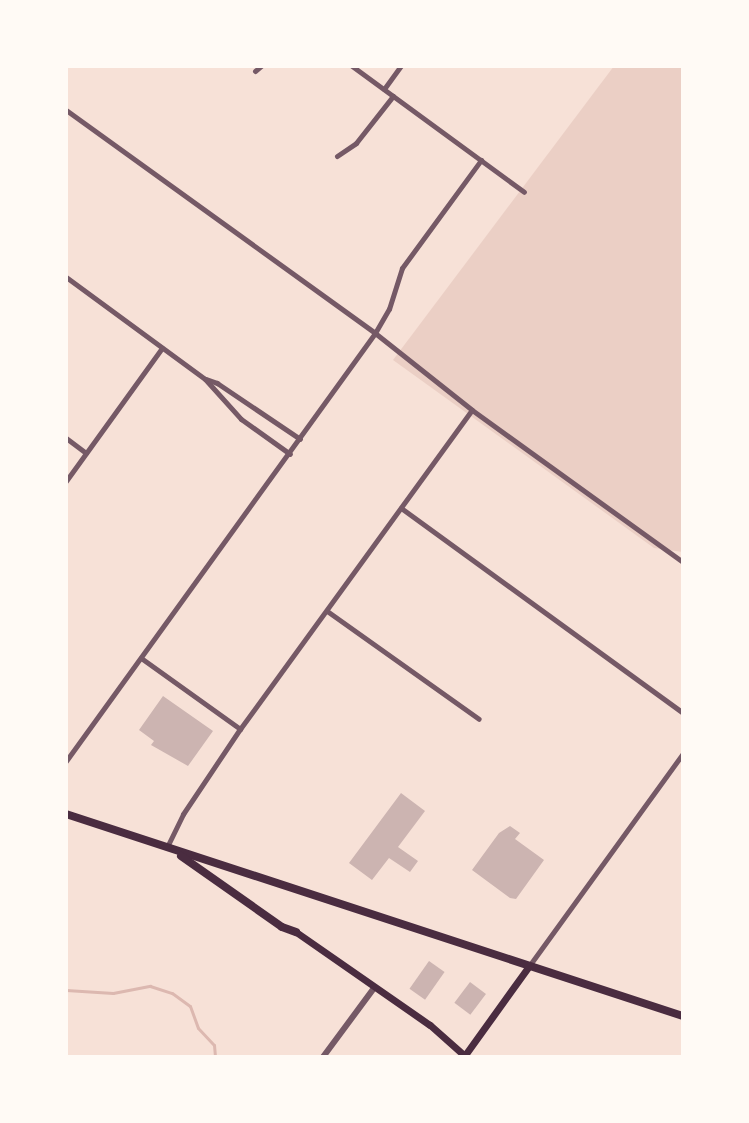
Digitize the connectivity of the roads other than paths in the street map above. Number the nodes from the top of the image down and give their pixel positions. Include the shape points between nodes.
1 (261, 66) edge
2 (352, 66) edge
3 (401, 66) edge
4 (255, 71) dead end
5 (384, 89) junction
6 (393, 96) junction
7 (66, 110) edge
8 (337, 156) dead end
9 (481, 160) junction
10 (524, 192) dead end
11 (66, 277) edge
12 (375, 333) junction
13 (162, 348) junction
14 (205, 379) junction
15 (472, 410) junction
16 (66, 438) edge
17 (300, 439) junction
18 (86, 453) junction
19 (290, 454) junction
20 (66, 481) edge
21 (401, 508) junction
22 (683, 562) edge
23 (327, 611) junction
24 (141, 658) junction
25 (683, 713) edge
26 (479, 719) dead end
27 (240, 729) junction
28 (683, 753) edge
29 (66, 761) edge
30 (66, 814) edge
31 (170, 849) junction
32 (296, 932) joint
33 (529, 966) junction
34 (374, 988) junction
35 (683, 1016) edge
36 (465, 1056) edge
37 (323, 1057) edge

1 - 4 street
2 - 5 street
3 - 5 street
5 - 6 street
6 - 8 street via 356,143
6 - 9 street
7 - 12 street
9 - 10 street
9 - 12 street via 402,268
11 - 13 street
12 - 15 street
12 - 17 street
13 - 14 street
13 - 18 street
14 - 17 street
14 - 19 street via 241,419
15 - 21 street
15 - 22 street
16 - 18 street
17 - 19 street
18 - 20 street
19 - 24 street
21 - 23 street
21 - 25 street
23 - 26 street
23 - 27 street
24 - 27 street
24 - 29 street
27 - 31 street via 183,814
28 - 33 street
30 - 31 main road
31 - 32 main road
31 - 33 main road
32 - 34 main road
33 - 35 main road
33 - 36 main road
34 - 36 main road
34 - 37 street

